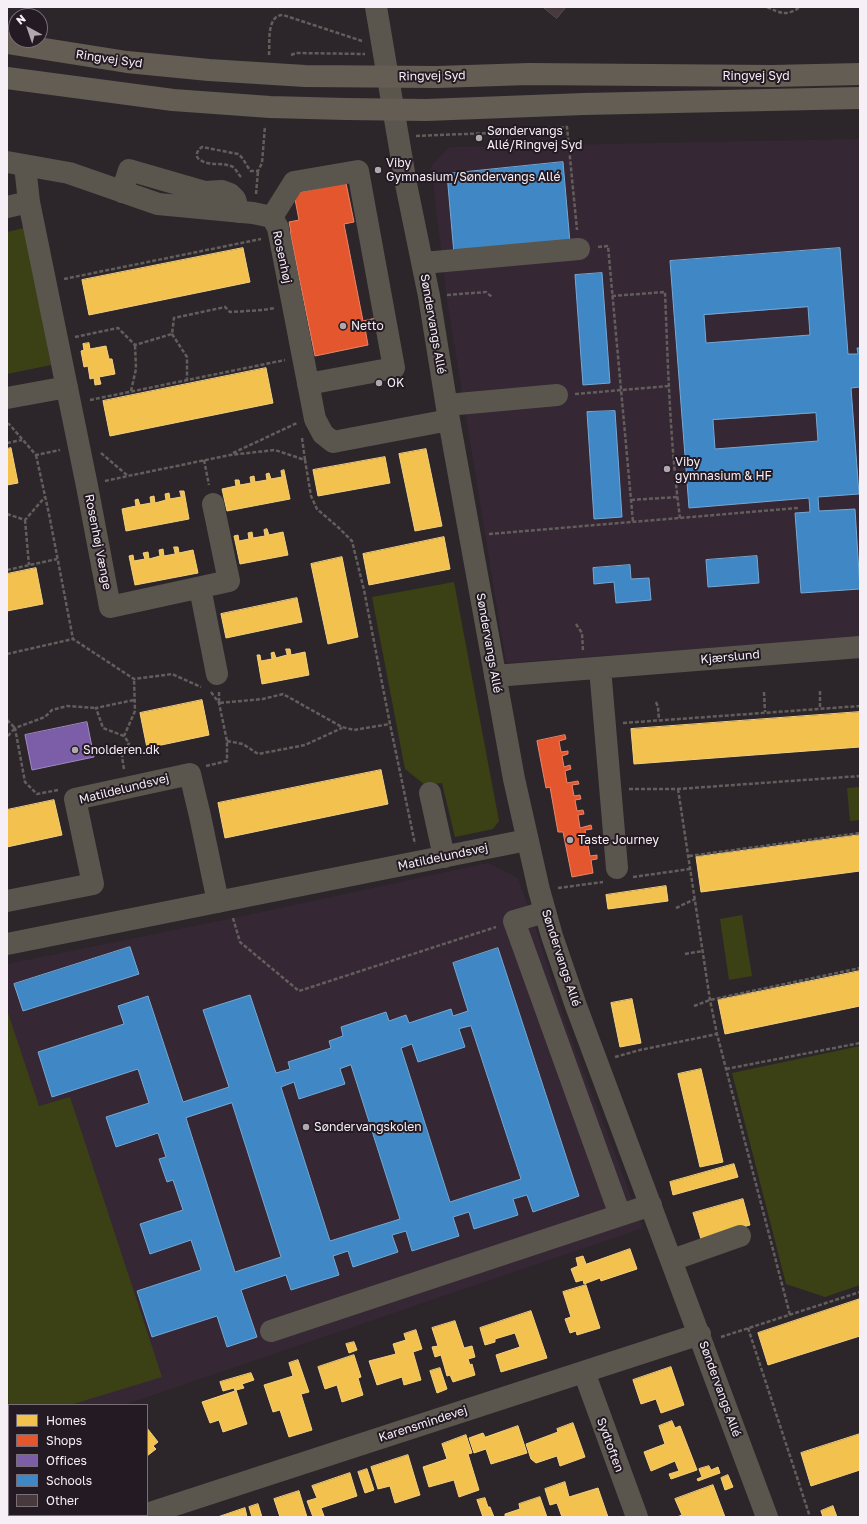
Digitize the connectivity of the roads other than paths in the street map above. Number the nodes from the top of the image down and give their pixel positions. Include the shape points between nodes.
1 (376, 7) edge
2 (40, 48) edge
3 (860, 74) edge
4 (388, 77) junction
5 (7, 78) edge
6 (860, 98) edge
7 (394, 110) junction
8 (16, 164) edge
9 (29, 202) junction
10 (7, 207) edge
11 (256, 214) junction
12 (579, 248) road end
13 (423, 263) junction
14 (308, 384) junction
15 (69, 395) junction
16 (557, 395) road end
17 (7, 398) edge
18 (448, 413) junction
19 (213, 504) road end
20 (200, 588) junction
21 (860, 647) edge
22 (592, 668) junction
23 (495, 676) junction
24 (210, 684) road end
25 (430, 793) dead end
26 (527, 840) junction
27 (444, 857) junction
28 (617, 868) dead end
29 (7, 901) edge
30 (223, 901) junction
31 (545, 912) junction
32 (7, 944) edge
33 (651, 1205) junction
34 (620, 1215) junction
35 (740, 1236) dead end
36 (672, 1260) junction
37 (271, 1331) dead end
38 (701, 1338) junction
39 (584, 1372) junction
40 (148, 1514) edge
41 (637, 1517) edge
42 (767, 1517) edge

1 - 4 street, Søndervangs Allé
2 - 4 main road, Ringvej Syd via 127,62 209,70 305,76
3 - 4 main road, Ringvej Syd via 529,74
4 - 7 street, Søndervangs Allé
5 - 7 main road, Ringvej Syd via 173,100 270,107
6 - 7 main road, Ringvej Syd
7 - 13 street, Søndervangs Allé
8 - 9 street, Rosenhøj Vænge
8 - 11 street via 69,173 158,204
9 - 10 street
9 - 15 street, Rosenhøj Vænge
11 - 14 street, Rosenhøj via 278,228
11 - 14 street via 294,182 358,171 394,368
12 - 13 street
13 - 18 street, Søndervangs Allé
14 - 18 street, Rosenhøj via 314,419 323,434 333,442
15 - 17 street
15 - 20 street, Rosenhøj Vænge via 110,607
16 - 18 street
18 - 23 street, Søndervangs Allé
19 - 20 street, Rosenhøj Vænge via 229,581
20 - 24 street
21 - 22 street, Kjærslund
22 - 23 street, Kjærslund
22 - 28 street
23 - 26 street, Søndervangs Allé
25 - 27 street
26 - 27 street, Matildelundsvej
26 - 31 street, Søndervangs Allé
27 - 30 street, Matildelundsvej
29 - 30 street, Matildelundsvej via 93,884 75,799 190,774
30 - 32 street, Matildelundsvej
31 - 33 street, Søndervangs Allé via 597,1062
31 - 34 street via 514,921
33 - 34 street
33 - 36 street, Søndervangs Allé
34 - 37 street
35 - 36 street
36 - 38 street, Søndervangs Allé
38 - 39 street, Karensmindevej
38 - 42 street, Søndervangs Allé
39 - 40 street, Karensmindevej
39 - 41 street, Sydtoften

